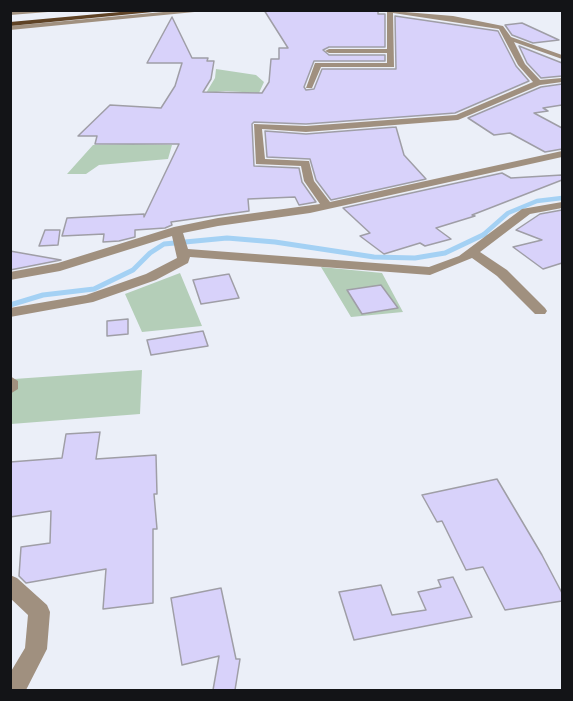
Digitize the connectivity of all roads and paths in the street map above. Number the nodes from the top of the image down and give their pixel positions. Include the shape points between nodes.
1 (48, 10) edge
2 (112, 10) edge
3 (170, 10) edge
4 (212, 10) edge
5 (387, 12) edge
6 (10, 13) edge
7 (10, 18) edge
8 (10, 26) edge
9 (508, 38) junction
10 (328, 51) dead end
11 (389, 51) junction
12 (562, 57) edge
13 (562, 80) edge
14 (538, 83) junction
15 (309, 86) dead end
16 (562, 154) edge
17 (562, 205) edge
18 (327, 206) junction
19 (177, 234) junction
20 (182, 253) junction
21 (472, 253) junction
22 (10, 276) edge
23 (540, 311) dead end
24 (10, 313) edge
25 (10, 381) edge
26 (10, 389) edge
27 (10, 584) edge
28 (10, 690) edge

1 - 6 street
2 - 7 main road
3 - 8 main road
4 - 8 street
5 - 9 street via 501,27
5 - 11 street
9 - 12 street
9 - 14 street via 522,65
10 - 11 street
11 - 15 street via 391,65 318,65
13 - 14 street
14 - 18 street via 458,117 306,129 257,126 260,162 305,163 309,182
16 - 18 street
17 - 21 street via 526,211
18 - 19 street
19 - 20 street
19 - 22 street via 60,267
20 - 21 street via 430,271
20 - 24 street via 184,260 118,291
21 - 23 street via 502,273
25 - 26 street
27 - 28 street via 39,612 36,649 21,679

